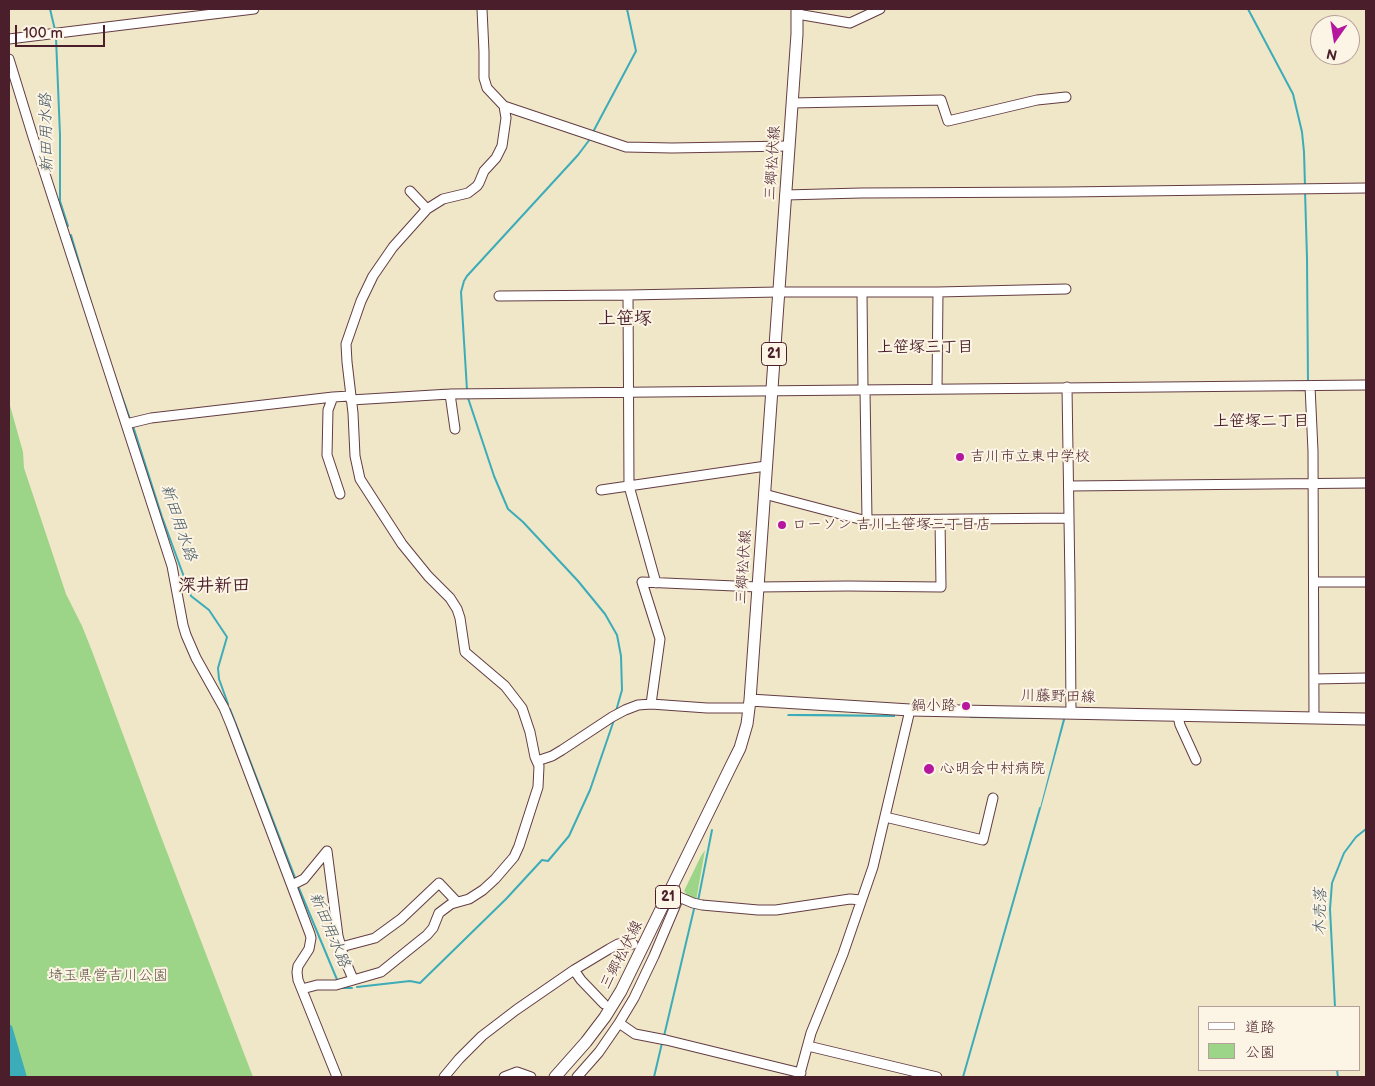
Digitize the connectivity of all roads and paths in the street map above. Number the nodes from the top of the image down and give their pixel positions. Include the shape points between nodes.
1 (254, 9) edge
2 (482, 9) edge
3 (880, 9) edge
4 (797, 11) edge
5 (9, 39) edge
6 (9, 59) edge
7 (1066, 96) dead end
8 (792, 103) junction
9 (504, 106) junction
10 (789, 146) junction
11 (1366, 188) edge
12 (412, 193) dead end
13 (785, 195) junction
14 (427, 209) junction
15 (1066, 289) dead end
16 (778, 292) junction
17 (862, 292) junction
18 (938, 292) junction
19 (500, 296) dead end
20 (628, 296) junction
21 (1366, 385) edge
22 (1310, 386) junction
23 (1067, 387) junction
24 (864, 389) junction
25 (937, 389) junction
26 (771, 391) junction
27 (628, 392) junction
28 (450, 394) junction
29 (333, 397) junction
30 (351, 398) junction
31 (126, 424) junction
32 (455, 429) dead end
33 (766, 466) junction
34 (1366, 483) edge
35 (1313, 484) junction
36 (629, 486) junction
37 (1068, 486) junction
38 (601, 490) dead end
39 (340, 494) dead end
40 (764, 494) junction
41 (1069, 518) junction
42 (867, 520) junction
43 (940, 520) junction
44 (1314, 582) junction
45 (1366, 582) edge
46 (656, 583) junction
47 (758, 587) junction
48 (1366, 678) edge
49 (1314, 679) junction
50 (651, 704) junction
51 (750, 704) junction
52 (910, 710) junction
53 (1071, 712) junction
54 (1178, 716) junction
55 (1314, 718) junction
56 (1366, 719) edge
57 (1196, 760) dead end
58 (537, 761) junction
59 (993, 798) dead end
60 (885, 817) junction
61 (292, 885) junction
62 (861, 900) junction
63 (457, 902) junction
64 (633, 944) dead end
65 (341, 946) junction
66 (574, 970) junction
67 (353, 979) junction
68 (302, 989) junction
69 (604, 1004) dead end
70 (619, 1019) junction
71 (808, 1046) junction
72 (800, 1075) edge
73 (337, 1077) edge
74 (444, 1077) edge
75 (504, 1077) edge
76 (531, 1077) edge
77 (555, 1077) edge
78 (577, 1077) edge
79 (937, 1077) edge

1 - 5 street
2 - 9 street via 485,83
3 - 4 street via 850,23
4 - 8 main road, 三郷松伏線 / 21
6 - 31 street
7 - 8 street via 948,121 941,100
8 - 10 main road, 三郷松伏線 / 21
9 - 10 street via 626,147
9 - 14 street via 506,118 502,146 479,183 468,192 443,199
10 - 13 main road, 三郷松伏線 / 21
11 - 13 street
12 - 14 street
13 - 16 main road, 三郷松伏線 / 21
14 - 30 street via 393,247 360,301 346,344
15 - 18 street
16 - 17 street
16 - 20 street
16 - 26 main road, 三郷松伏線 / 21
17 - 18 street
17 - 24 street
18 - 25 street
19 - 20 street
20 - 27 street
21 - 22 street
22 - 23 street
22 - 35 street
23 - 25 street
23 - 37 street
24 - 25 street
24 - 26 street
24 - 42 street
26 - 27 street
26 - 33 main road, 三郷松伏線 / 21
27 - 28 street
27 - 36 street
28 - 30 street
28 - 32 street
29 - 30 street
29 - 31 street via 151,418
29 - 39 street via 328,410 327,455
30 - 58 street via 355,456 363,483 402,544 457,609 465,652 505,686 522,708
31 - 61 street via 172,566 186,636 224,708
33 - 36 street
33 - 40 main road, 三郷松伏線 / 21
34 - 35 street
35 - 37 street
35 - 44 street
36 - 38 street
36 - 46 street
37 - 41 street
40 - 42 street
40 - 47 main road, 三郷松伏線 / 21
41 - 43 street
41 - 53 street
42 - 43 street
43 - 47 street via 941,587
44 - 45 street
44 - 49 street
46 - 47 street
46 - 50 street via 642,582 660,639
47 - 51 main road, 三郷松伏線 / 21
48 - 49 street
49 - 55 street
50 - 51 street via 707,708
50 - 58 street via 625,710 552,756
51 - 52 main road, 川藤野田線
51 - 77 main road, 三郷松伏線 / 21 via 737,754 621,991 586,1042
52 - 53 main road, 川藤野田線
52 - 60 street
53 - 54 main road, 川藤野田線
54 - 55 main road, 川藤野田線
54 - 57 street
55 - 56 main road, 川藤野田線
58 - 63 street via 538,787 514,857 483,890
59 - 60 street via 983,840
60 - 62 street
61 - 65 street via 304,879 327,851
61 - 68 street via 311,938 297,972
62 - 70 street via 758,910 702,905 680,897 634,998
62 - 71 street
63 - 65 street via 439,883 375,938
63 - 67 street via 439,913 427,935 384,970
64 - 66 street via 618,944
65 - 67 street
66 - 69 street
66 - 74 street via 490,1029
67 - 68 street via 336,985
68 - 73 street
70 - 72 street via 635,1034
70 - 78 street via 599,1052
71 - 72 street
71 - 79 street
75 - 76 street via 517,1072

